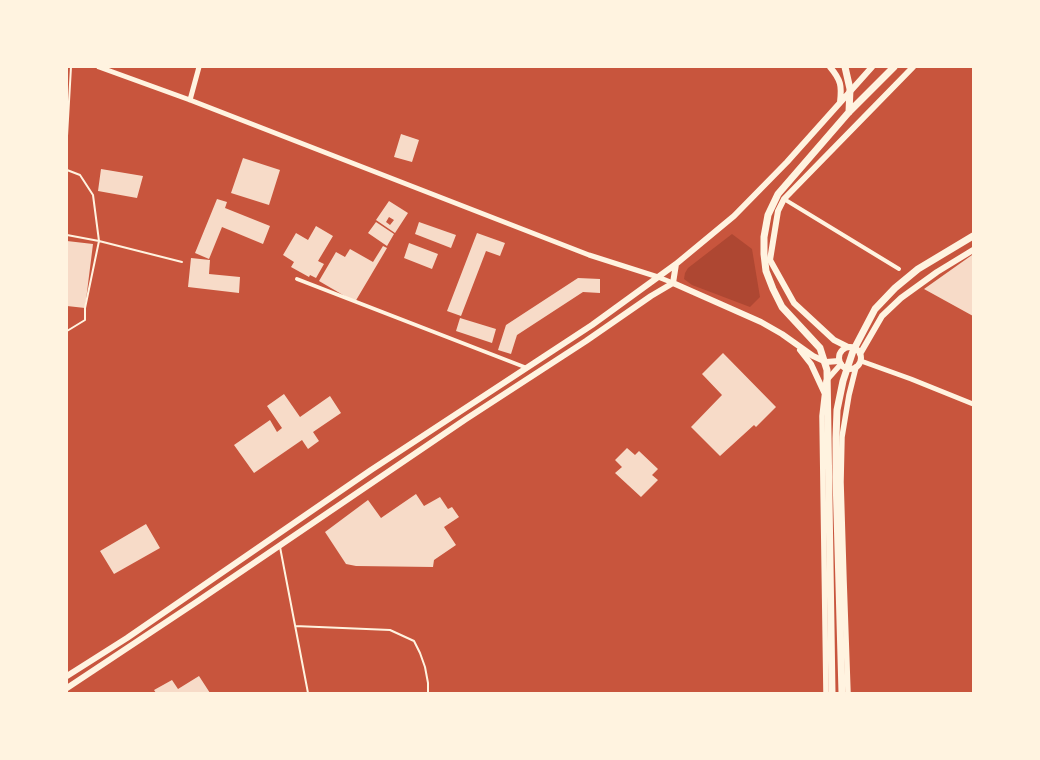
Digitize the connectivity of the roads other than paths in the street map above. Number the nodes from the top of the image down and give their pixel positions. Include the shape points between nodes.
1 (71, 67) edge
2 (98, 67) edge
3 (199, 67) edge
4 (830, 67) edge
5 (845, 67) edge
6 (872, 67) edge
7 (894, 67) edge
8 (913, 67) edge
9 (190, 100) junction
10 (840, 102) junction
11 (850, 112) junction
12 (67, 136) edge
13 (67, 170) edge
14 (784, 199) junction
15 (67, 235) edge
16 (973, 236) edge
17 (99, 241) junction
18 (973, 250) edge
19 (182, 262) dead end
20 (676, 264) junction
21 (899, 269) dead end
22 (658, 277) junction
23 (297, 279) dead end
24 (673, 283) junction
25 (67, 331) edge
26 (798, 347) junction
27 (848, 347) junction
28 (860, 354) junction
29 (861, 361) junction
30 (840, 363) junction
31 (856, 367) junction
32 (527, 368) junction
33 (824, 392) junction
34 (973, 404) edge
35 (275, 536) junction
36 (280, 546) junction
37 (295, 626) junction
38 (67, 676) edge
39 (67, 688) edge
40 (308, 693) edge
41 (428, 693) edge
42 (826, 693) edge
43 (832, 693) edge
44 (842, 693) edge
45 (848, 693) edge

1 - 12 lane
2 - 9 street
3 - 9 street
4 - 10 main road via 842,87
5 - 11 highway via 850,89
6 - 10 main road
7 - 11 highway
8 - 14 main road
9 - 22 street via 589,255
10 - 20 main road via 787,162 734,216
11 - 43 highway via 778,194 768,215 764,237 766,271 772,289 782,307 820,348 827,370
13 - 17 lane via 80,175 94,195
14 - 21 street
14 - 27 main road via 778,211 770,260 794,303 834,340
15 - 17 lane
16 - 44 highway via 918,269 894,288 875,309 853,351 843,381 837,410 836,438
17 - 19 lane
17 - 25 lane via 85,308 85,320
18 - 28 main road via 936,272 901,298 882,316
20 - 22 main road
20 - 24 main road
22 - 24 street
22 - 32 main road
23 - 32 street
24 - 26 main road via 761,322
24 - 36 main road via 466,419
26 - 30 main road via 826,362
26 - 33 main road via 811,364
27 - 28 main road via 856,348
27 - 30 main road via 841,350 838,357
28 - 29 main road
29 - 31 main road
29 - 34 street
30 - 31 main road via 850,369
30 - 33 main road via 826,381
31 - 45 main road via 842,445 841,482
32 - 35 main road
33 - 42 main road via 821,438
35 - 36 street
35 - 38 main road
36 - 37 lane
36 - 39 main road
37 - 40 lane
37 - 41 lane via 390,630 414,641 425,667

